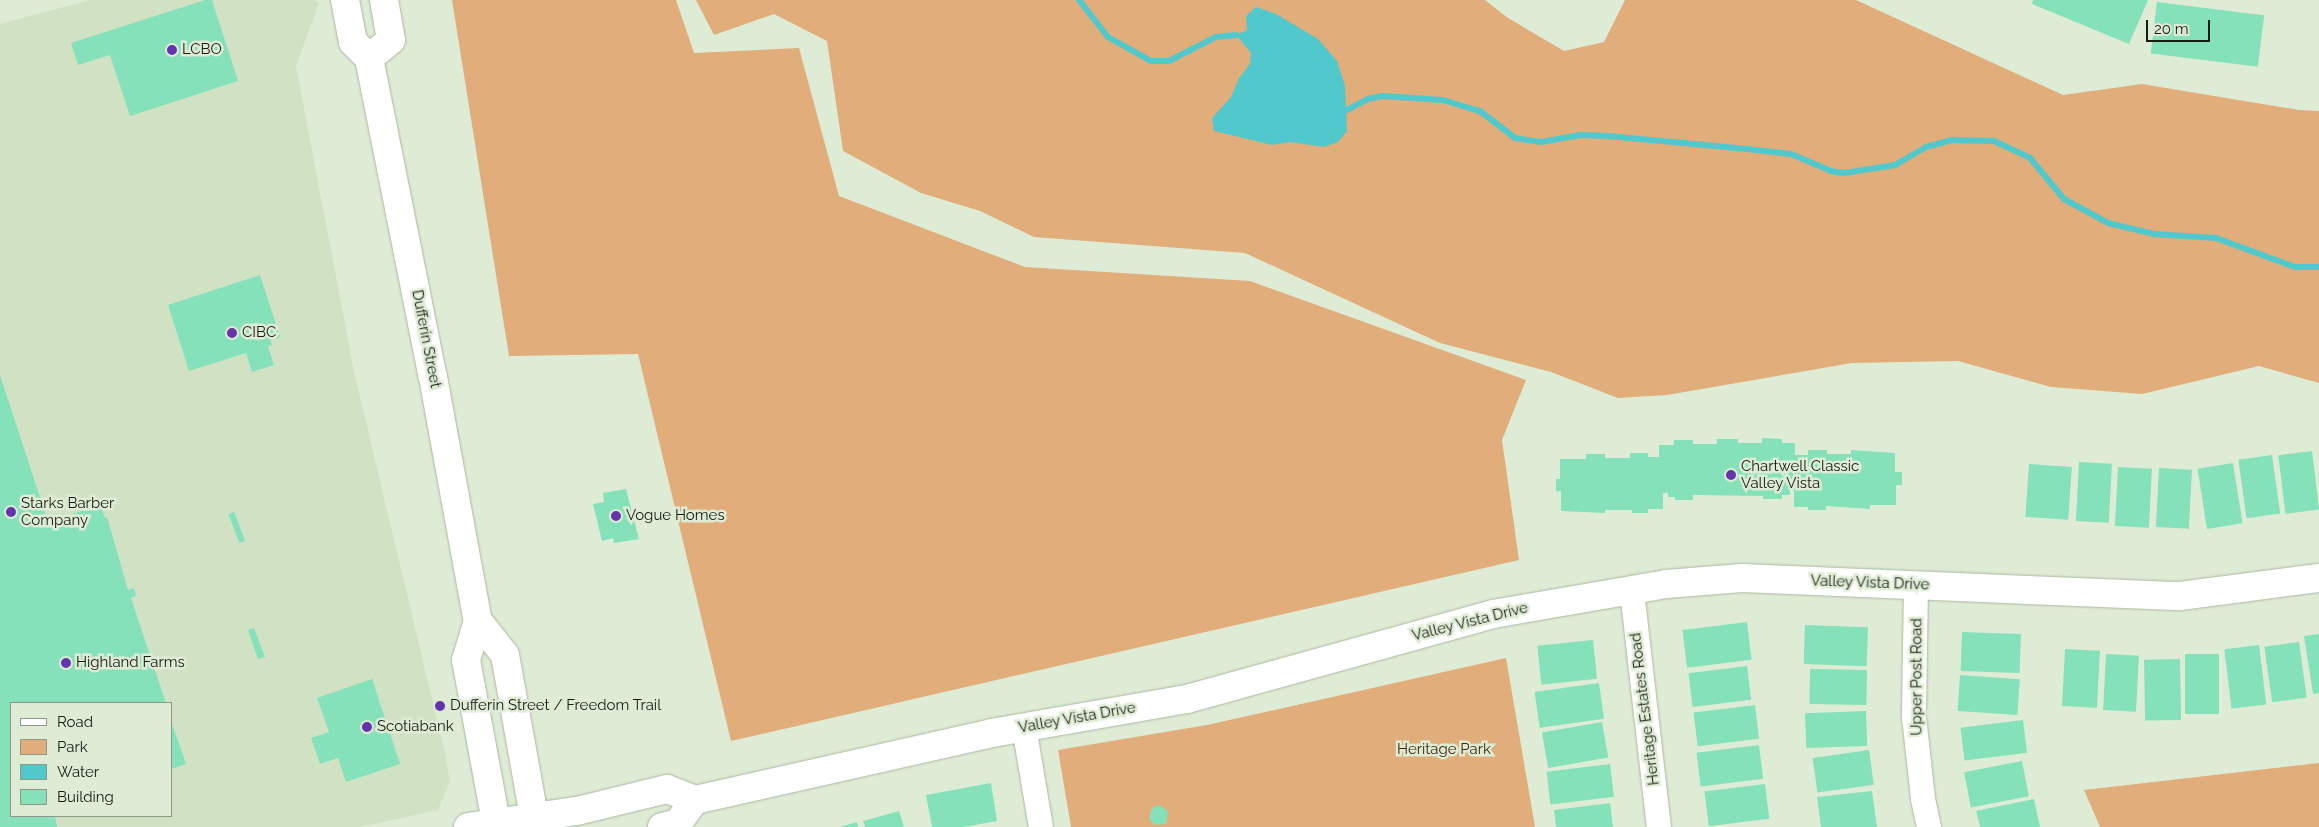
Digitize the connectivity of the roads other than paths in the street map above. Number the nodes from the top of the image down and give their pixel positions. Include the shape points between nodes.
1 (345, 0) edge
2 (384, 0) edge
3 (369, 58) junction
4 (2319, 578) edge
5 (1916, 585) junction
6 (1632, 591) junction
7 (478, 622) junction
8 (1024, 727) junction
9 (695, 800) junction
10 (535, 822) edge
11 (497, 825) edge
12 (468, 827) edge
13 (662, 827) edge
14 (1041, 827) edge
15 (1659, 827) edge
16 (1929, 827) edge

1 - 3 street via 353,42
2 - 3 street via 391,40
3 - 7 street, Dufferin Street
4 - 5 street, Valley Vista Drive via 2180,596
5 - 6 street, Valley Vista Drive via 1735,578 1666,584
5 - 16 street, Upper Post Road via 1914,717
6 - 8 street, Valley Vista Drive via 1493,614 1187,699
6 - 15 street, Heritage Estates Road
7 - 10 street, Dufferin Street via 504,655
7 - 11 street, Dufferin Street via 466,660
8 - 9 street, Valley Vista Drive
8 - 14 street
9 - 10 street via 668,789
9 - 13 street via 678,823
10 - 11 street
11 - 12 street

